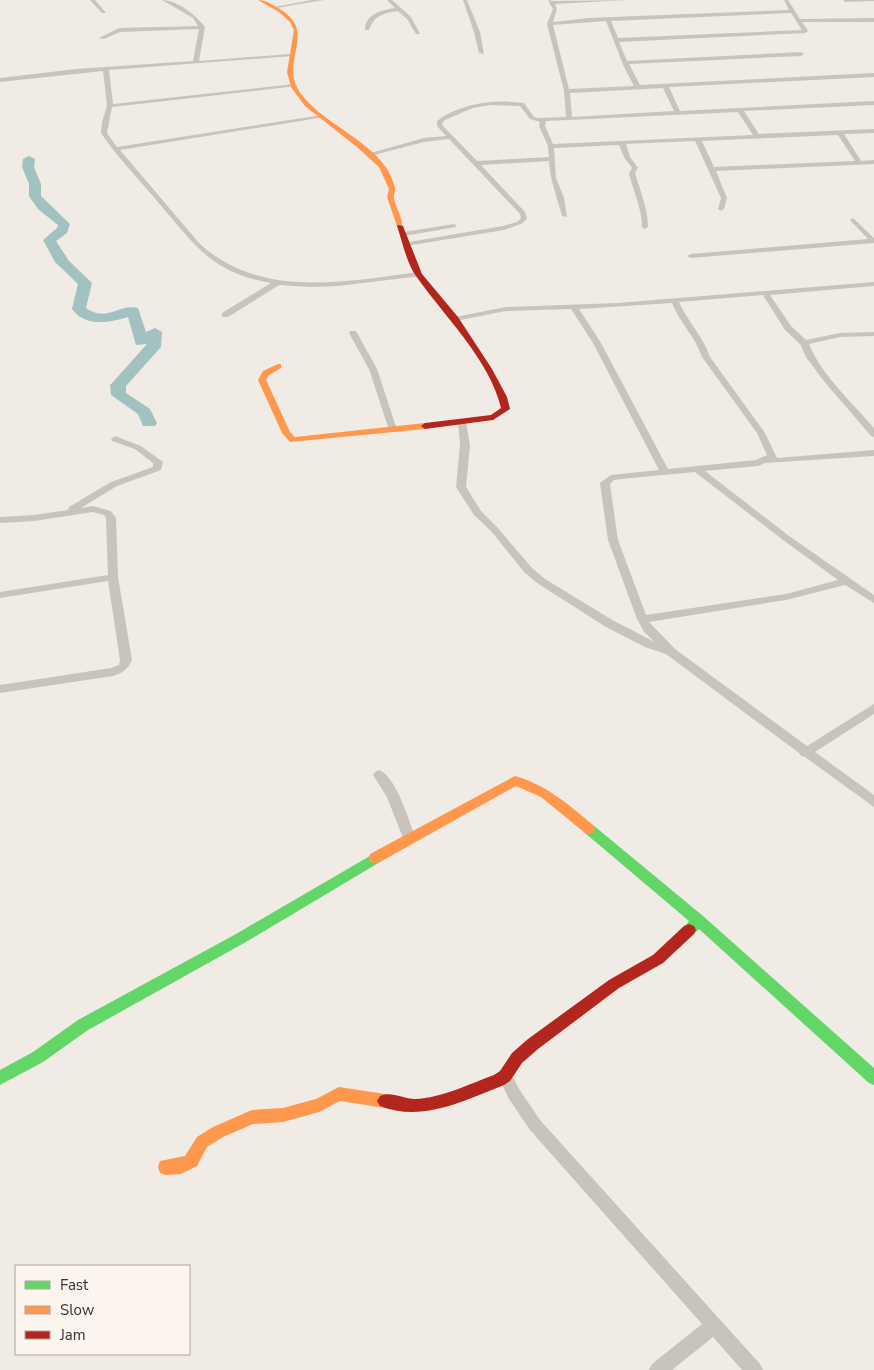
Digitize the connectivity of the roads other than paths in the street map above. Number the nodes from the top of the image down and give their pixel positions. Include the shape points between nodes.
1 (92, 0) edge
2 (164, 0) edge
3 (260, 0) edge
4 (322, 0) edge
5 (389, 0) edge
6 (465, 0) edge
7 (626, 0) edge
8 (786, 0) edge
9 (874, 0) edge
10 (551, 2) edge
11 (845, 2) edge
12 (276, 8) junction
13 (399, 9) junction
14 (792, 11) junction
15 (104, 12) dead end
16 (853, 12) dead end
17 (608, 20) junction
18 (859, 20) junction
19 (874, 20) edge
20 (800, 21) junction
21 (550, 24) junction
22 (202, 27) junction
23 (367, 29) dead end
24 (418, 33) dead end
25 (102, 38) dead end
26 (618, 40) junction
27 (482, 53) dead end
28 (801, 54) dead end
29 (290, 56) junction
30 (196, 62) junction
31 (626, 63) junction
32 (106, 69) junction
33 (874, 76) edge
34 (0, 80) edge
35 (294, 86) junction
36 (665, 86) junction
37 (638, 87) junction
38 (568, 90) junction
39 (874, 102) edge
40 (110, 106) junction
41 (739, 109) junction
42 (678, 111) junction
43 (322, 117) junction
44 (569, 117) junction
45 (543, 120) junction
46 (874, 130) edge
47 (839, 132) junction
48 (450, 137) junction
49 (758, 137) junction
50 (698, 140) junction
51 (622, 143) junction
52 (551, 146) junction
53 (116, 149) junction
54 (370, 154) junction
55 (550, 159) junction
56 (859, 162) junction
57 (874, 162) edge
58 (478, 164) junction
59 (712, 169) junction
60 (721, 209) dead end
61 (565, 216) dead end
62 (853, 220) dead end
63 (454, 226) dead end
64 (646, 227) dead end
65 (406, 239) junction
66 (873, 241) edge
67 (691, 256) dead end
68 (418, 274) junction
69 (277, 283) junction
70 (874, 284) edge
71 (766, 294) junction
72 (675, 301) junction
73 (574, 307) junction
74 (225, 315) dead end
75 (455, 320) junction
76 (353, 333) dead end
77 (874, 334) edge
78 (804, 343) junction
79 (278, 366) dead end
80 (462, 422) junction
81 (393, 430) junction
82 (874, 434) edge
83 (115, 439) dead end
84 (874, 453) edge
85 (764, 461) junction
86 (696, 469) junction
87 (666, 472) junction
88 (66, 512) junction
89 (0, 520) edge
90 (113, 578) junction
91 (847, 581) junction
92 (0, 595) edge
93 (874, 600) edge
94 (642, 619) junction
95 (671, 652) junction
96 (0, 689) edge
97 (874, 708) edge
98 (806, 753) junction
99 (380, 774) dead end
100 (874, 802) edge
101 (409, 838) junction
102 (698, 920) junction
103 (505, 1076) junction
104 (0, 1078) edge
105 (874, 1078) edge
106 (166, 1167) dead end
107 (714, 1325) junction
108 (658, 1370) edge
109 (754, 1370) edge

1 - 15 street
2 - 22 street via 195,17
3 - 12 street
4 - 12 street
5 - 13 street
6 - 27 street via 478,32
7 - 10 street
8 - 14 street
9 - 11 street
10 - 21 street via 555,9
12 - 29 street via 296,23 298,31
13 - 23 street via 372,16
13 - 24 street
14 - 17 street
14 - 20 street
16 - 18 street
17 - 21 street
17 - 26 street
18 - 19 street
18 - 20 street
20 - 26 street via 805,32
21 - 38 street
22 - 25 street via 119,30
22 - 30 street
26 - 31 street
28 - 31 street
29 - 30 street
29 - 35 street
30 - 32 street
31 - 37 street
32 - 34 street
32 - 40 street
33 - 36 street
35 - 40 street
35 - 43 street via 303,101
36 - 37 street
36 - 42 street
37 - 38 street
38 - 44 street
39 - 41 street
40 - 53 street via 104,133
41 - 42 street
41 - 49 street
42 - 44 street
43 - 53 street
43 - 54 street
44 - 45 street
45 - 48 street via 532,118 526,107 519,103 480,104 439,122
45 - 52 street via 542,126
46 - 47 street
47 - 49 street
47 - 56 street
48 - 54 street
48 - 58 street
49 - 50 street
50 - 51 street
50 - 59 street
51 - 52 street
51 - 64 street via 634,168 632,173 645,212
52 - 55 street
53 - 69 street via 186,232 211,256 236,272
54 - 65 street via 384,169 392,188 390,197
55 - 58 street
55 - 61 street
56 - 57 street
56 - 59 street
58 - 65 street via 525,218 504,228
59 - 60 street via 724,198
62 - 66 street
63 - 65 street
65 - 68 street
66 - 67 street
68 - 69 street via 346,283
68 - 75 street
69 - 74 street
70 - 71 street
71 - 72 street
71 - 78 street via 788,328
72 - 73 street
72 - 85 street via 701,342 706,357 761,433 774,460 768,458
73 - 75 street via 506,309
73 - 87 street via 597,343
75 - 80 street via 488,369 506,409 493,417
76 - 81 street via 372,370
77 - 78 street via 840,334
78 - 82 street via 826,378
79 - 81 street via 262,380 286,433 293,440
80 - 81 street
80 - 95 street via 465,445 461,487 477,513 528,570 610,624
83 - 88 street via 149,453 158,462 158,468 114,484
84 - 85 street
85 - 86 street
86 - 87 street
86 - 91 street
87 - 94 street via 620,476 605,483 613,540
88 - 89 street
88 - 90 street via 101,509 110,514
90 - 92 street
90 - 96 street via 126,660 123,667 113,672
91 - 93 street
91 - 94 street via 786,597
94 - 95 street via 648,630
95 - 98 street
97 - 98 street
98 - 100 street
99 - 101 street via 398,804
101 - 102 street via 502,786 523,781 547,794
101 - 104 street via 233,942 83,1025 38,1057
102 - 103 street via 681,940 658,958 614,984 516,1058
102 - 105 street
103 - 106 street via 438,1102 414,1106 339,1094 319,1105 283,1115 252,1116 202,1142 191,1161 181,1166
103 - 107 street via 535,1125
107 - 108 street
107 - 109 street

